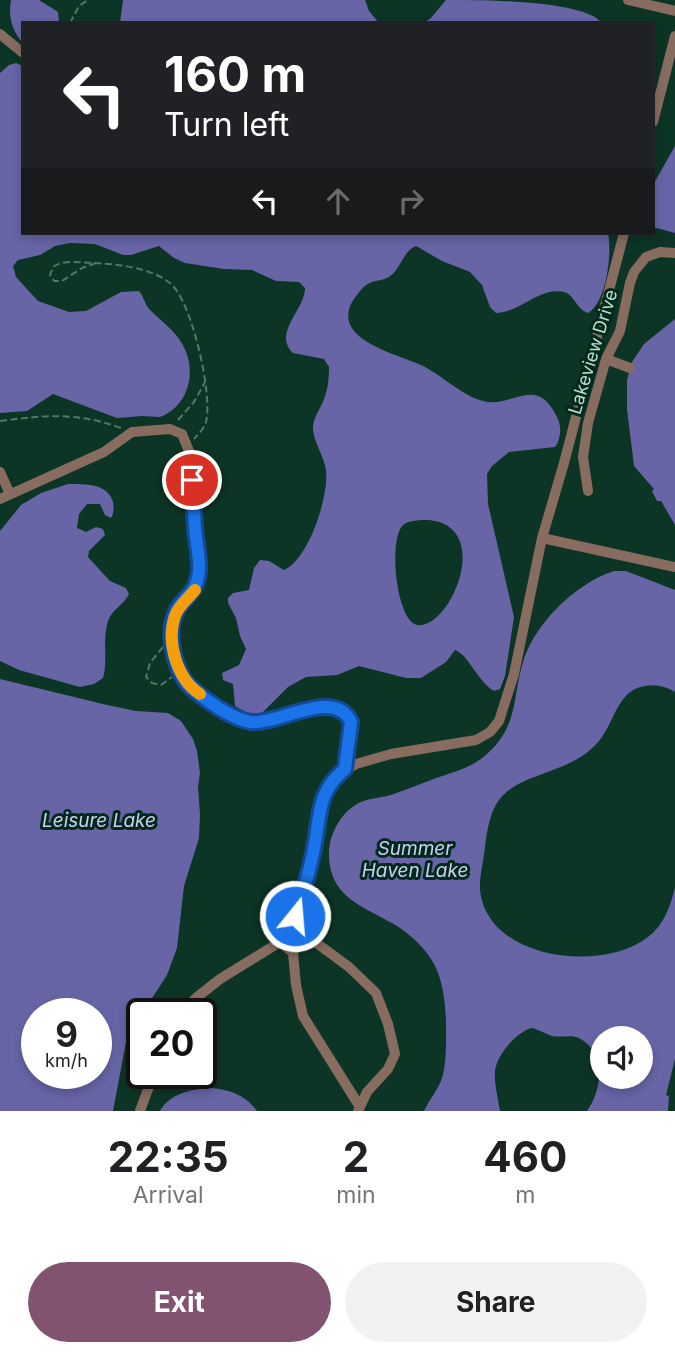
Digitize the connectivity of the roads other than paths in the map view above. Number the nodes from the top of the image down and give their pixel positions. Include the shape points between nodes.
1 (628, 0) edge
2 (675, 12) edge
3 (0, 34) edge
4 (675, 36) edge
5 (21, 50) edge
6 (655, 114) edge
7 (623, 235) edge
8 (675, 253) edge
9 (606, 359) junction
10 (630, 368) dead end
11 (0, 472) edge
12 (588, 491) dead end
13 (5, 496) edge
14 (542, 538) junction
15 (675, 567) edge
16 (345, 769) junction
17 (292, 925) junction
18 (280, 942) junction
19 (196, 998) edge
20 (148, 1089) edge
21 (359, 1109) edge
22 (139, 1111) edge

1 - 2 street
3 - 5 street
4 - 6 street
7 - 14 street
8 - 9 street, Lakeview Drive via 653,253 640,264
9 - 10 street
9 - 12 street, Lakeview Drive via 585,439
11 - 13 street
13 - 16 street via 104,452 132,432 170,429 182,434 189,449 199,568 196,588 176,613 172,635 184,680 193,690 248,721 269,720 316,706 343,712 351,722
14 - 15 street
14 - 16 street via 514,674 495,727 476,740 398,752
16 - 17 street via 332,781 322,801 314,852
17 - 18 street
17 - 21 street via 376,993 388,1024 395,1054
18 - 19 street
18 - 21 street via 293,953 303,1017
20 - 22 street

